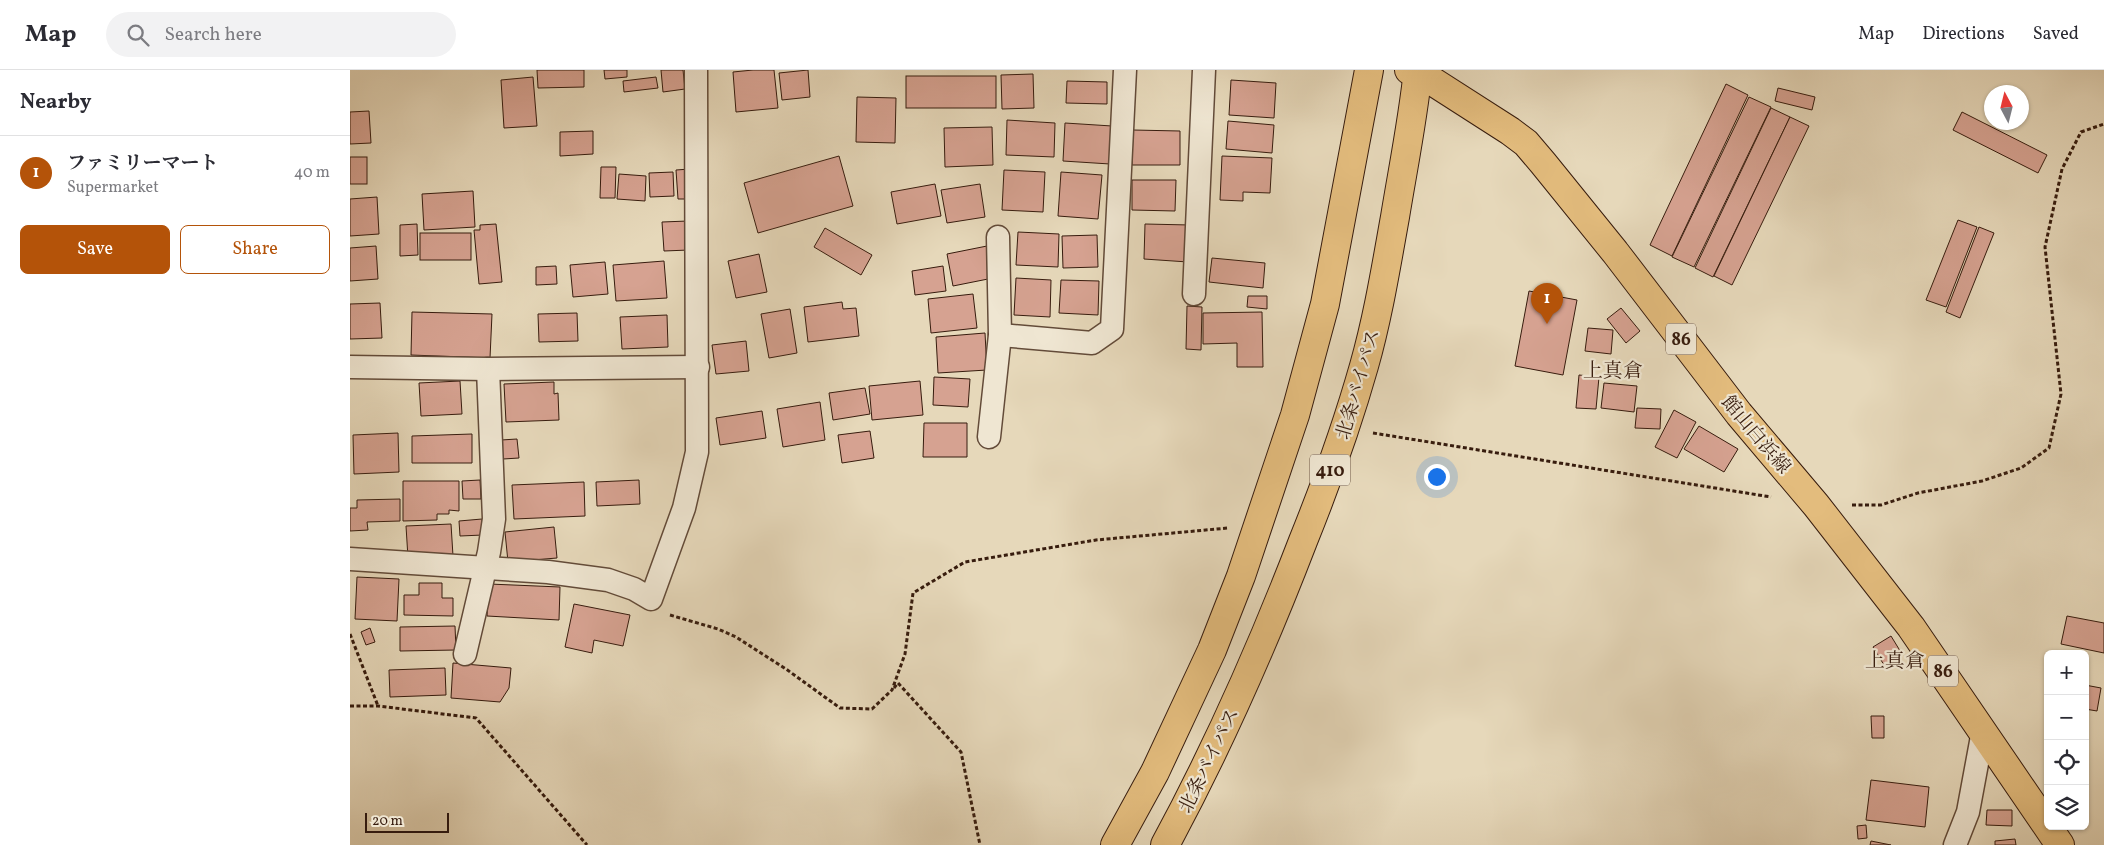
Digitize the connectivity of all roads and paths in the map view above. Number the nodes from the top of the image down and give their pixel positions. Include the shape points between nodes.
1 (696, 70) edge
2 (1125, 70) edge
3 (1204, 70) edge
4 (1369, 70) edge
5 (1415, 71) edge
6 (2104, 124) edge
7 (998, 238) dead end
8 (1194, 294) dead end
9 (1000, 335) junction
10 (350, 367) edge
11 (698, 367) junction
12 (488, 369) junction
13 (1345, 429) junction
14 (989, 437) dead end
15 (1816, 504) junction
16 (1258, 525) junction
17 (350, 559) edge
18 (485, 568) junction
19 (651, 599) junction
20 (350, 634) edge
21 (465, 654) dead end
22 (892, 690) junction
23 (350, 706) edge
24 (378, 706) junction
25 (1983, 731) junction
26 (587, 845) edge
27 (980, 845) edge
28 (1115, 845) edge
29 (1165, 845) edge
30 (1955, 845) edge
31 (2060, 845) edge

1 - 11 street
2 - 9 street via 1112,329 1092,343
3 - 8 street
4 - 16 main road, 410 via 1326,304 1295,415
5 - 13 main road, 北条バイパス / 410 via 1410,132 1379,305
5 - 15 main road, 館山白浜線 / 86 via 1526,143 1615,252 1739,414
6 - 15 path via 2081,132 2062,169 2046,247 2061,394 2049,448 2021,468 1982,481 1918,493 1880,505
7 - 9 street
9 - 14 street
10 - 12 street
11 - 12 street
11 - 19 street via 697,452 684,508
12 - 18 street via 494,519
13 - 15 path
13 - 29 main road, 北条バイパス / 410 via 1256,658
15 - 25 main road, 館山白浜線 / 86 via 1911,627
16 - 22 path via 1096,540 966,562 913,593 905,654
16 - 28 main road, 410 via 1242,576 1212,650 1155,772
17 - 18 street
18 - 19 street via 608,580
18 - 21 street
19 - 22 path via 655,612 694,621 736,637 840,708 872,709
20 - 24 path
22 - 27 path via 898,683 961,752
23 - 24 path
24 - 26 path via 476,718
25 - 30 street via 1968,812
25 - 31 main road, 館山白浜線 / 86

